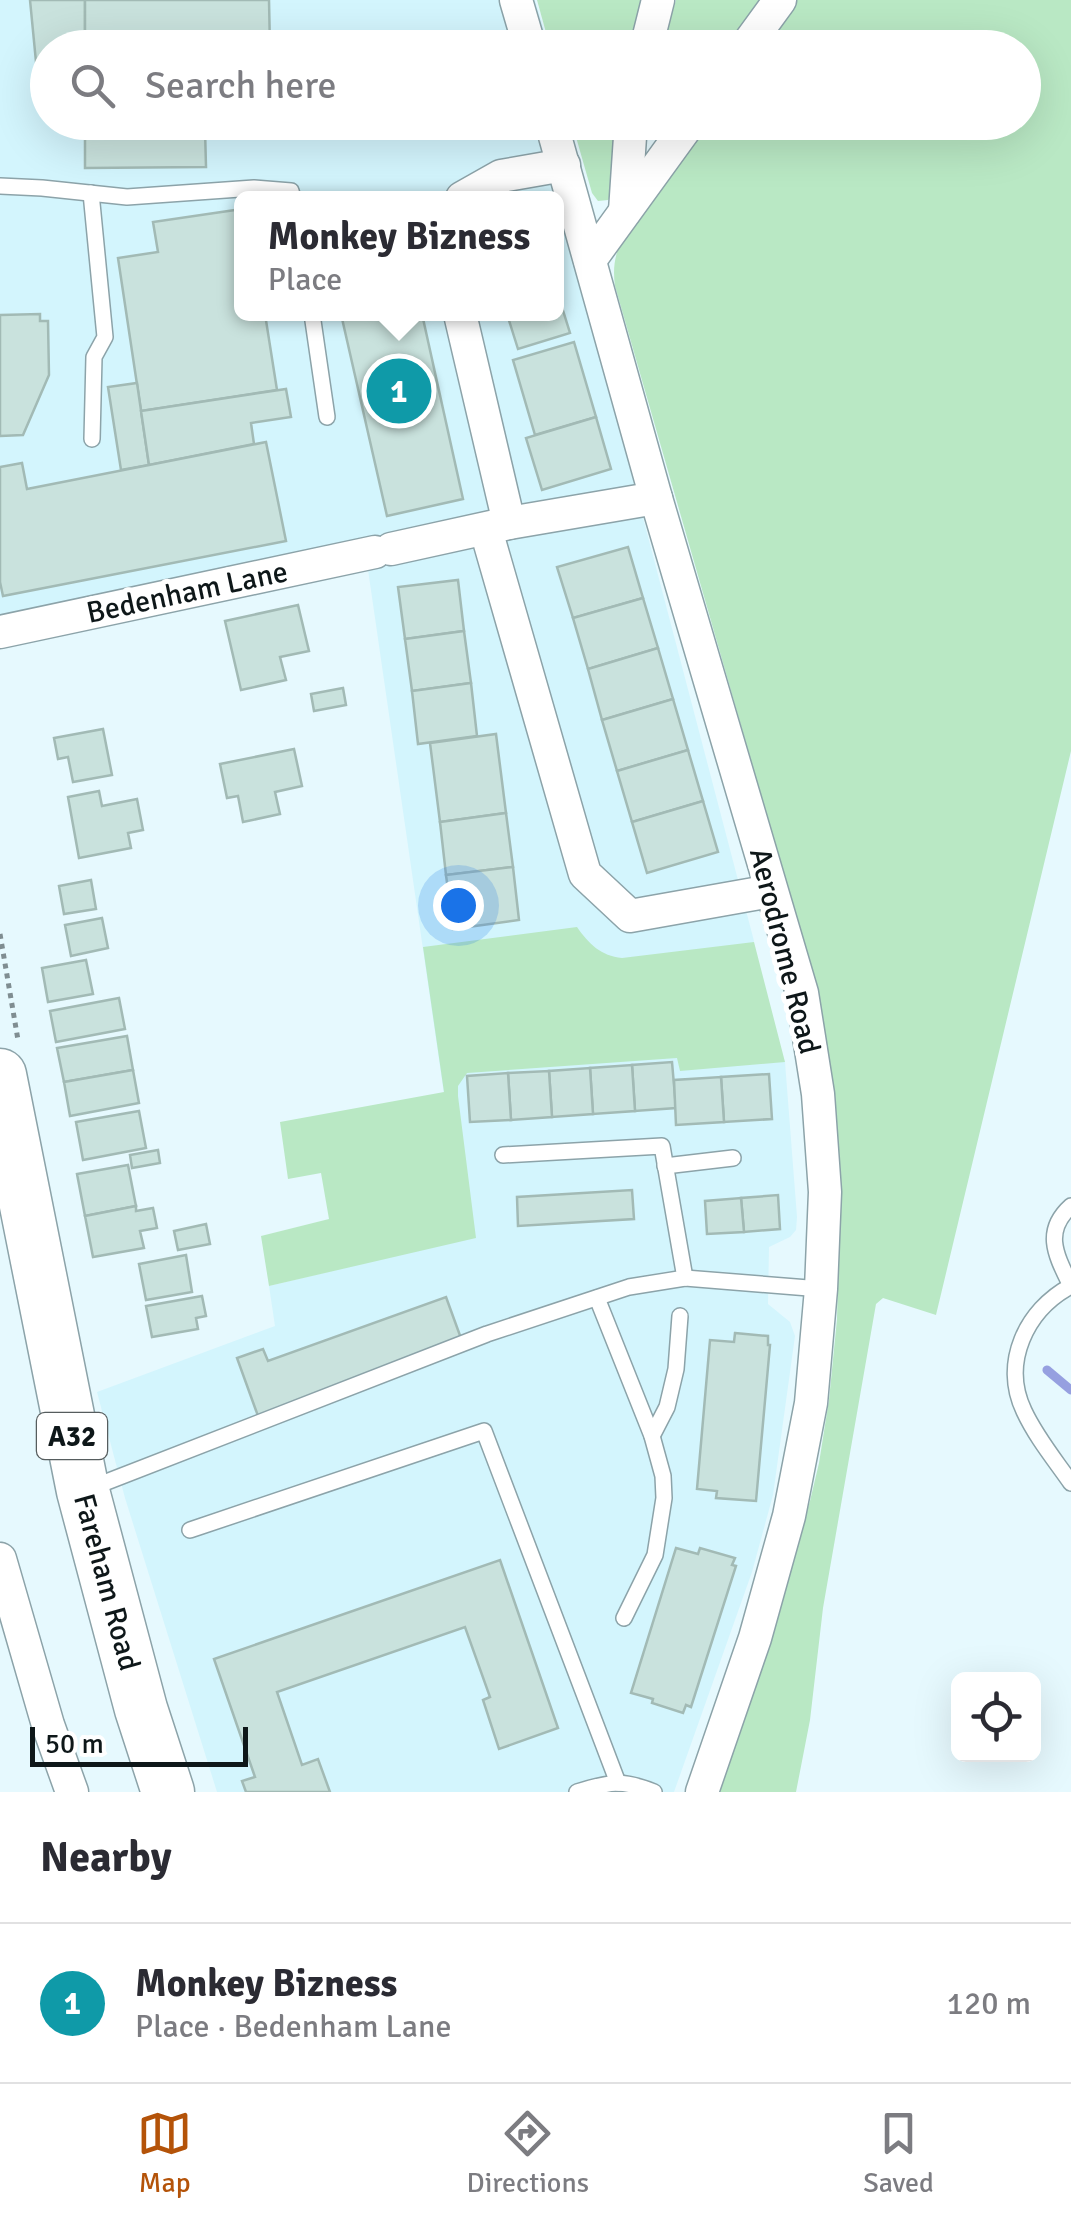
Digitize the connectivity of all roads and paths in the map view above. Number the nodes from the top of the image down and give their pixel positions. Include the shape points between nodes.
1 (516, 0) edge
2 (658, 0) edge
3 (780, 0) edge
4 (525, 30) edge
5 (650, 30) edge
6 (758, 30) edge
7 (557, 140) edge
8 (630, 140) edge
9 (677, 140) edge
10 (564, 165) junction
11 (0, 186) edge
12 (291, 191) edge
13 (474, 191) edge
14 (91, 193) junction
15 (625, 211) junction
16 (590, 260) junction
17 (313, 321) edge
18 (461, 321) edge
19 (327, 417) dead end
20 (92, 439) dead end
21 (656, 498) junction
22 (497, 527) junction
23 (0, 632) edge
24 (772, 890) junction
25 (0, 1075) edge
26 (503, 1155) dead end
27 (733, 1158) dead end
28 (665, 1166) junction
29 (1071, 1206) edge
30 (685, 1278) junction
31 (1071, 1286) edge
32 (821, 1289) junction
33 (597, 1298) junction
34 (680, 1316) dead end
35 (652, 1436) junction
36 (1071, 1483) edge
37 (83, 1491) junction
38 (190, 1530) dead end
39 (0, 1559) edge
40 (624, 1618) dead end
41 (618, 1783) junction
42 (72, 1792) edge
43 (168, 1792) edge
44 (577, 1792) edge
45 (654, 1792) edge
46 (702, 1792) edge

1 - 4 street
2 - 5 street
3 - 6 street
7 - 10 street, Aerodrome Road
8 - 15 street
9 - 15 street
10 - 13 street via 501,176
10 - 16 street, Aerodrome Road
11 - 14 lane
12 - 14 lane
14 - 20 lane via 104,337 94,357
15 - 16 street
16 - 21 street, Aerodrome Road
17 - 19 lane
18 - 22 street
21 - 22 street, Bedenham Lane
21 - 24 street, Aerodrome Road
22 - 23 street, Bedenham Lane
22 - 24 street via 585,874 630,916
24 - 32 street, Aerodrome Road via 802,993 818,1094
25 - 37 main road, Fareham Road / A32
26 - 28 lane via 662,1146
27 - 28 lane
28 - 30 lane
29 - 31 lane via 1054,1238
30 - 32 lane
30 - 33 lane
31 - 36 lane via 1027,1327 1016,1374 1024,1413
32 - 46 street, Aerodrome Road via 811,1404 789,1516 756,1638
33 - 35 lane
33 - 37 lane via 486,1334
34 - 35 lane via 676,1370
35 - 40 lane via 664,1498 655,1555
37 - 43 main road, Fareham Road / A32
38 - 41 lane via 484,1430
39 - 42 street
41 - 44 lane
41 - 45 lane

